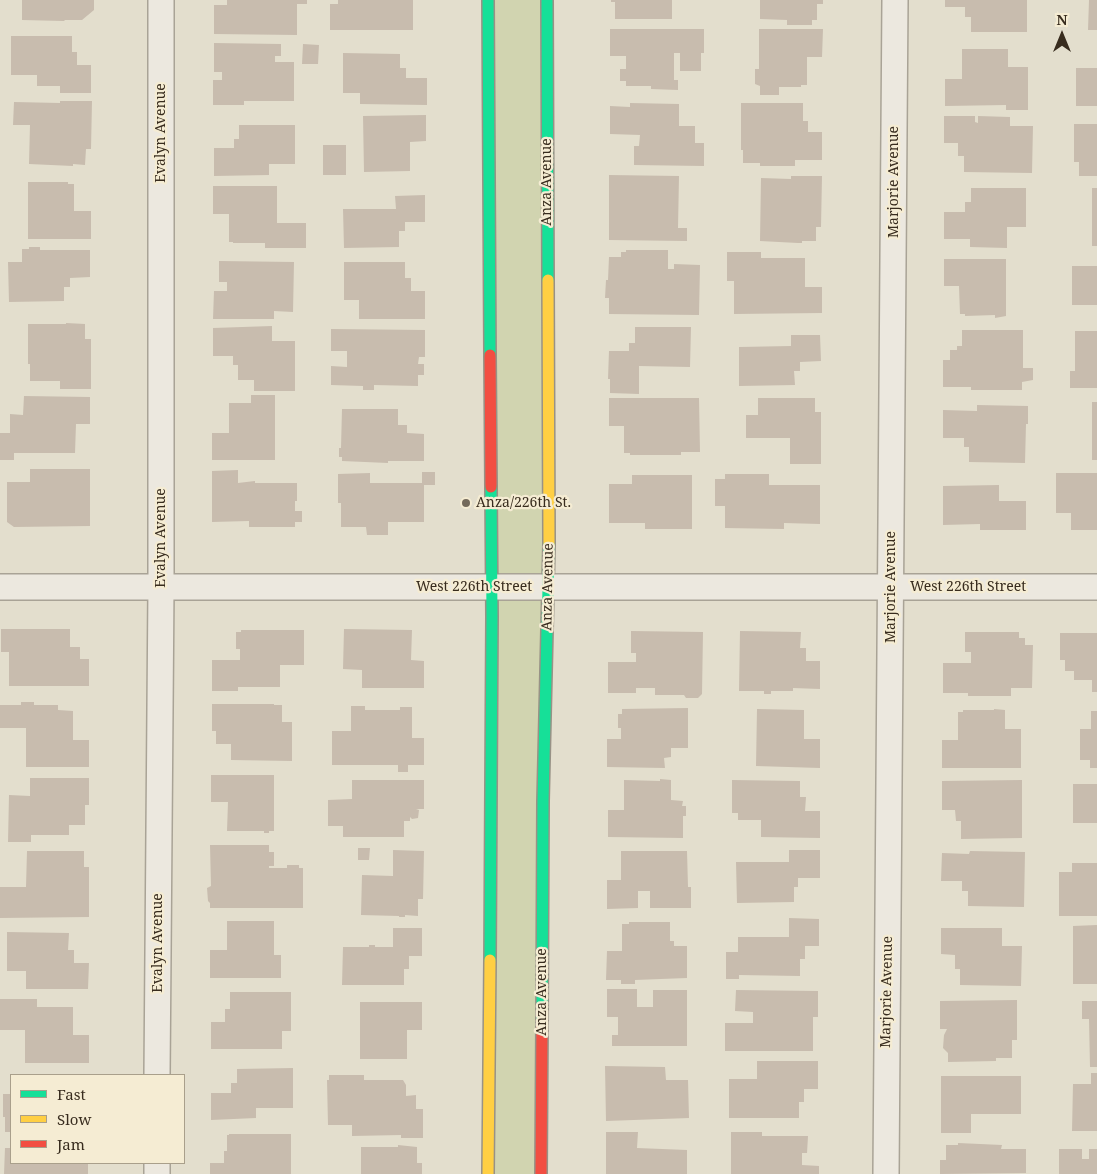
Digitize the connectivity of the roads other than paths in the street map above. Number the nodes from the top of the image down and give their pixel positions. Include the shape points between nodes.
1 (161, 0) edge
2 (488, 0) edge
3 (547, 0) edge
4 (895, 0) edge
5 (0, 586) edge
6 (161, 586) junction
7 (492, 587) junction
8 (549, 587) junction
9 (891, 587) junction
10 (1097, 587) edge
11 (157, 1074) edge
12 (488, 1174) edge
13 (541, 1174) edge
14 (886, 1174) edge

1 - 6 street, Evalyn Avenue
2 - 7 main road
3 - 8 main road, Anza Avenue
4 - 9 street, Marjorie Avenue
5 - 6 street, West 226th Street
6 - 7 street, West 226th Street
6 - 11 street, Evalyn Avenue
7 - 8 street, West 226th Street
7 - 12 main road
8 - 9 street, West 226th Street
8 - 13 main road, Anza Avenue via 543,801
9 - 10 street, West 226th Street
9 - 14 street, Marjorie Avenue

